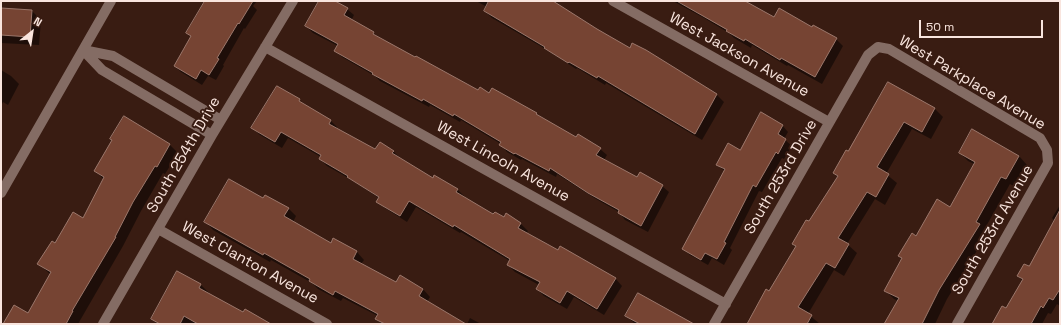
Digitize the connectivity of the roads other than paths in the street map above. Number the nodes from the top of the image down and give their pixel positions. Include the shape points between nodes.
1 (111, 1) edge
2 (293, 1) edge
3 (614, 1) edge
4 (265, 47) junction
5 (878, 47) joint
6 (82, 50) junction
7 (221, 120) junction
8 (829, 122) junction
9 (212, 135) junction
10 (1047, 150) joint
11 (1, 193) edge
12 (158, 229) junction
13 (726, 304) junction
14 (103, 324) edge
15 (327, 324) edge
16 (714, 324) edge
17 (957, 324) edge

1 - 6 street
2 - 4 street, South 254th Drive
3 - 8 street, West Jackson Avenue
4 - 7 street, South 254th Drive
4 - 13 street, West Lincoln Avenue
5 - 8 street, South 253rd Drive via 868,55
5 - 10 street, West Parkplace Avenue via 889,49 1040,138
6 - 7 street via 113,56
6 - 9 street via 102,70
6 - 11 street
7 - 9 street, South 254th Drive
8 - 13 street, South 253rd Drive
9 - 12 street, South 254th Drive
10 - 17 street, South 253rd Avenue via 1048,163
12 - 14 street, South 254th Drive
12 - 15 street, West Clanton Avenue
13 - 16 street, South 253rd Drive

